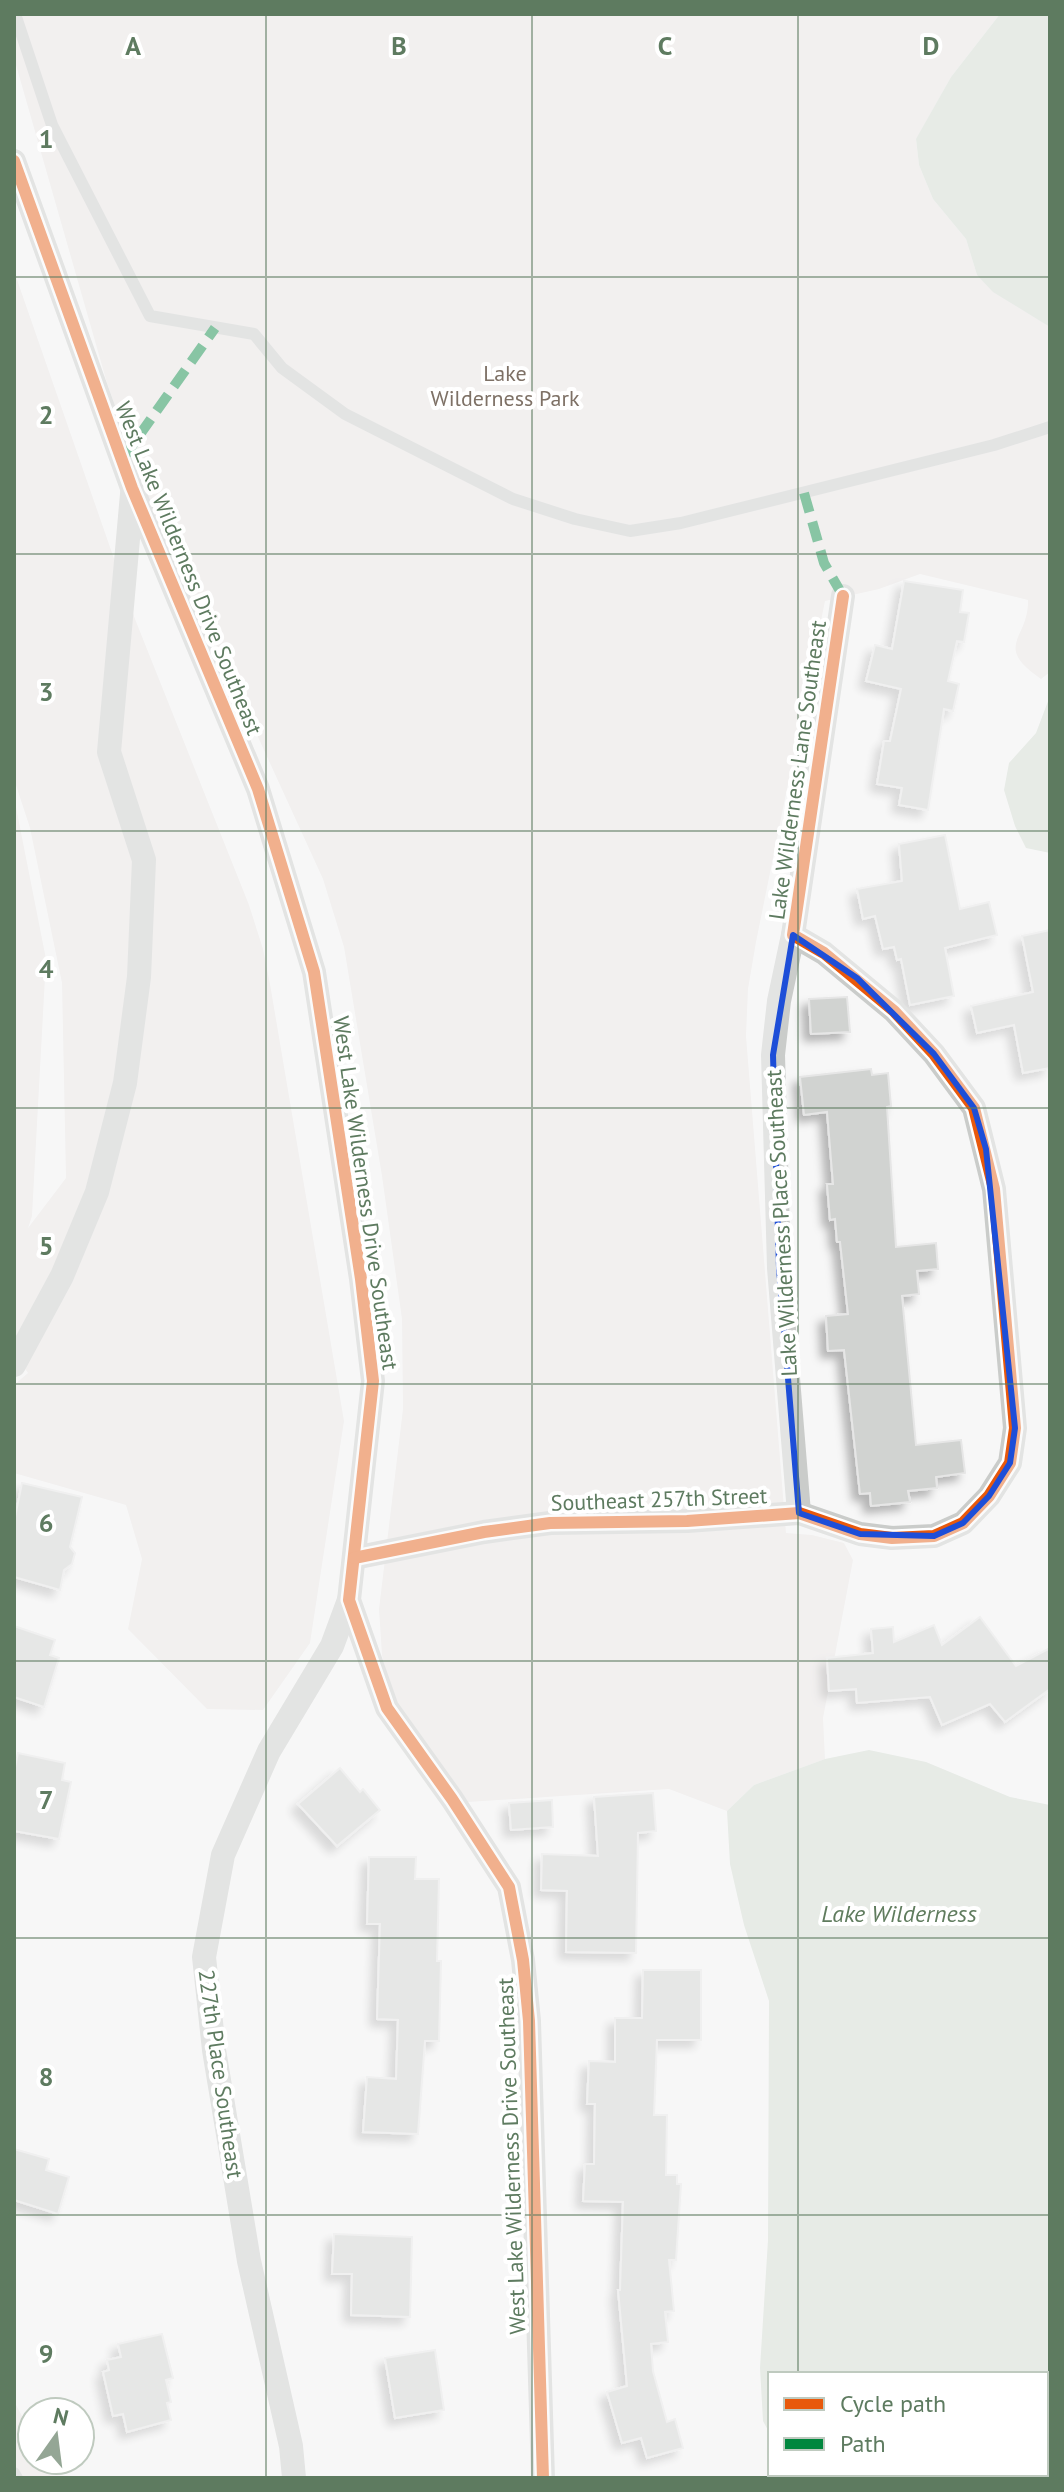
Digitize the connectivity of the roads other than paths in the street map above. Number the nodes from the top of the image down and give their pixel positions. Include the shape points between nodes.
1 (15, 14) edge
2 (14, 161) edge
3 (1050, 427) edge
4 (132, 488) junction
5 (843, 596) dead end
6 (793, 935) junction
7 (14, 1365) edge
8 (799, 1513) junction
9 (963, 1523) joint
10 (354, 1558) junction
11 (349, 1600) junction
12 (294, 2478) edge
13 (543, 2478) edge

1 - 3 lane via 52,125 150,316 254,334 282,368 345,414 513,499 630,531 681,523
2 - 4 street, West Lake Wilderness Drive Southeast
4 - 7 street via 109,752 144,860 139,977 125,1083 97,1192 62,1276
4 - 10 street, West Lake Wilderness Drive Southeast via 258,789 314,972 373,1381
5 - 6 street, Lake Wilderness Lane Southeast
6 - 8 street, Lake Wilderness Place Southeast via 773,1055 779,1268
6 - 9 street, Lake Wilderness Lane Southeast via 824,953 894,1011 974,1108 994,1189 1015,1428 1010,1463
8 - 9 street, Southeast 257th Street via 860,1534 892,1538 934,1536
8 - 10 street, Southeast 257th Street via 550,1523
10 - 11 street, West Lake Wilderness Drive Southeast
11 - 12 street, 227th Place Southeast via 332,1646 269,1751 223,1855 204,1957 249,2261
11 - 13 street, West Lake Wilderness Drive Southeast via 387,1708 509,1887 529,2021

